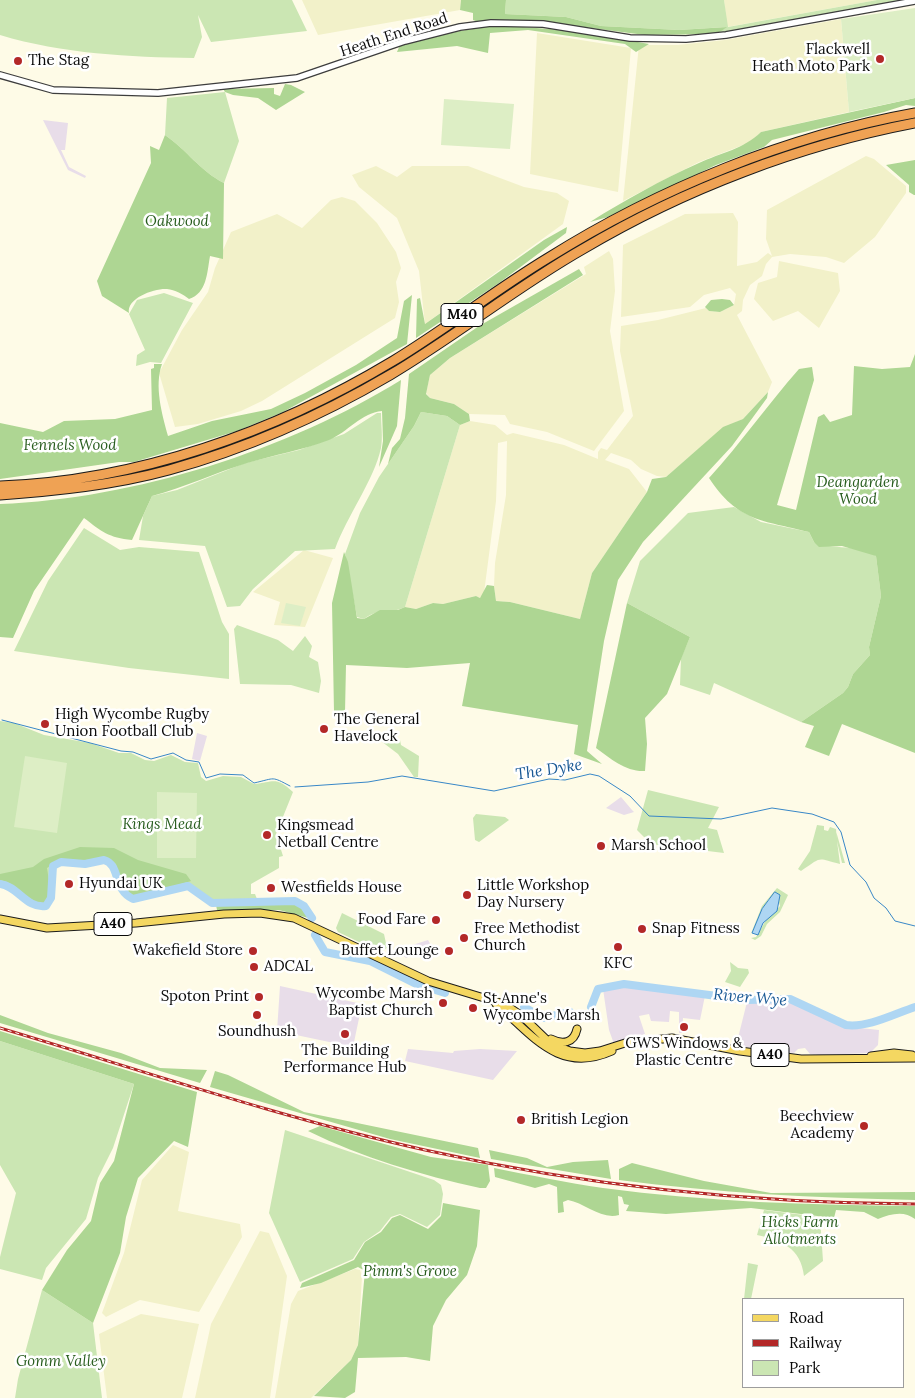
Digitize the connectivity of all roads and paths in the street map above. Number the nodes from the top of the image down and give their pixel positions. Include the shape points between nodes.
1 (915, 1) edge
2 (0, 75) edge
3 (915, 113) edge
4 (915, 123) edge
5 (0, 486) edge
6 (0, 495) edge
7 (0, 919) edge
8 (494, 1002) junction
9 (504, 1004) junction
10 (526, 1020) junction
11 (577, 1029) dead end
12 (534, 1036) dead end
13 (627, 1044) junction
14 (886, 1057) dead end
15 (914, 1057) edge

1 - 2 street, Heath End Road via 726,35 686,39 630,38 544,24 491,23 405,41 297,78 158,93 53,90
3 - 5 highway, M40 via 860,125 763,154 653,200 548,257 391,362 252,431 124,471 63,481
4 - 6 highway, M40 via 762,166 648,215 582,249 389,376 263,437 208,458 143,476 67,489
7 - 8 main road, A40 via 47,928 224,914 260,913 294,918 428,980
8 - 9 main road, A40
8 - 13 main road, A40 via 548,1050 585,1059 601,1056
9 - 10 main road, A40
9 - 12 main road
10 - 11 main road via 552,1040 562,1042 575,1037
10 - 13 main road, A40 via 551,1044 570,1051 585,1053
13 - 15 main road, A40 via 672,1038 801,1059 850,1058 894,1052
14 - 15 main road

